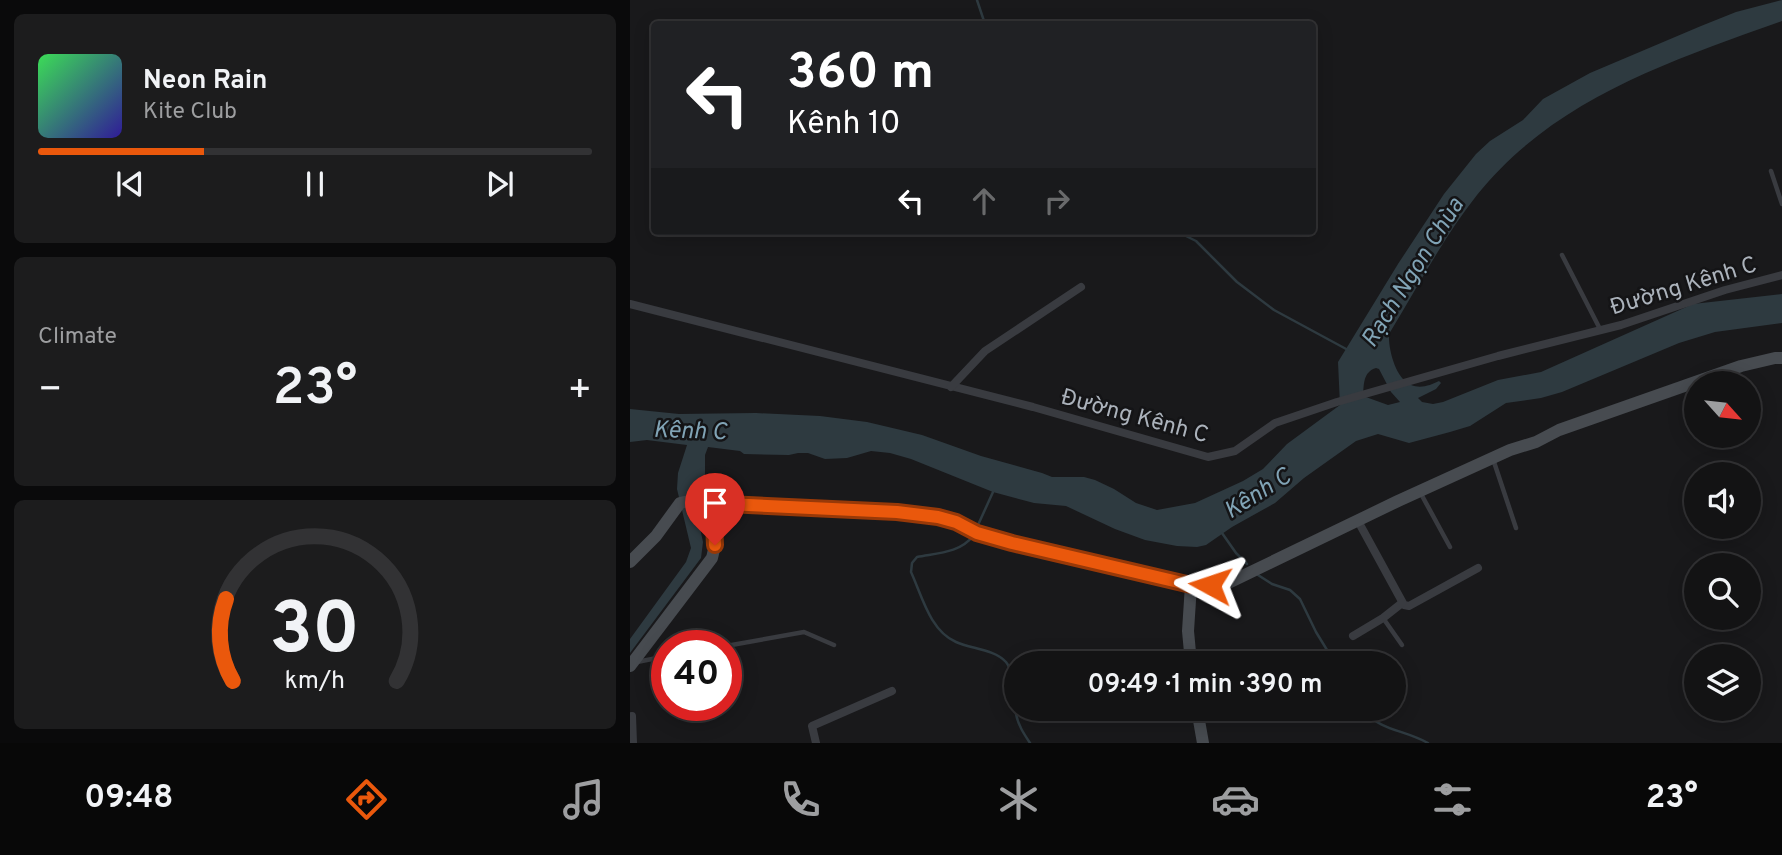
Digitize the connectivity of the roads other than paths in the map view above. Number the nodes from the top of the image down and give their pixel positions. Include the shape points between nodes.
1 (1771, 171) dead end
2 (1782, 204) edge
3 (1562, 255) dead end
4 (1782, 275) edge
5 (1081, 287) dead end
6 (630, 304) edge
7 (1600, 330) junction
8 (1782, 358) edge
9 (950, 387) junction
10 (1492, 458) junction
11 (1420, 491) junction
12 (709, 499) junction
13 (1358, 521) junction
14 (1516, 528) dead end
15 (1450, 547) dead end
16 (630, 562) edge
17 (1478, 568) dead end
18 (1191, 585) junction
19 (1402, 603) junction
20 (1383, 618) junction
21 (1353, 636) dead end
22 (742, 643) edge
23 (834, 645) dead end
24 (1402, 645) dead end
25 (1190, 651) edge
26 (651, 660) edge
27 (631, 664) edge
28 (892, 691) dead end
29 (632, 716) dead end
30 (1199, 721) edge
31 (633, 743) edge
32 (816, 743) edge
33 (1203, 743) edge

1 - 2 lane
3 - 7 lane
4 - 7 street, Đường Kênh C
5 - 9 street via 985,351
6 - 9 street, Đường Kênh C
7 - 9 street, Đường Kênh C via 1337,402 1275,423 1235,451 1208,457
8 - 10 street via 1741,366
10 - 11 street
10 - 14 lane
11 - 13 street
11 - 15 lane
12 - 16 street via 680,503
12 - 18 street via 727,504 938,517 1012,543
12 - 27 street via 715,545 712,558
13 - 18 street via 1226,584
13 - 19 street
17 - 19 street via 1409,606
18 - 25 street
19 - 20 street
20 - 21 street
20 - 24 lane
22 - 23 lane via 804,632
26 - 27 lane
28 - 32 street via 812,726
29 - 31 street
30 - 33 street

